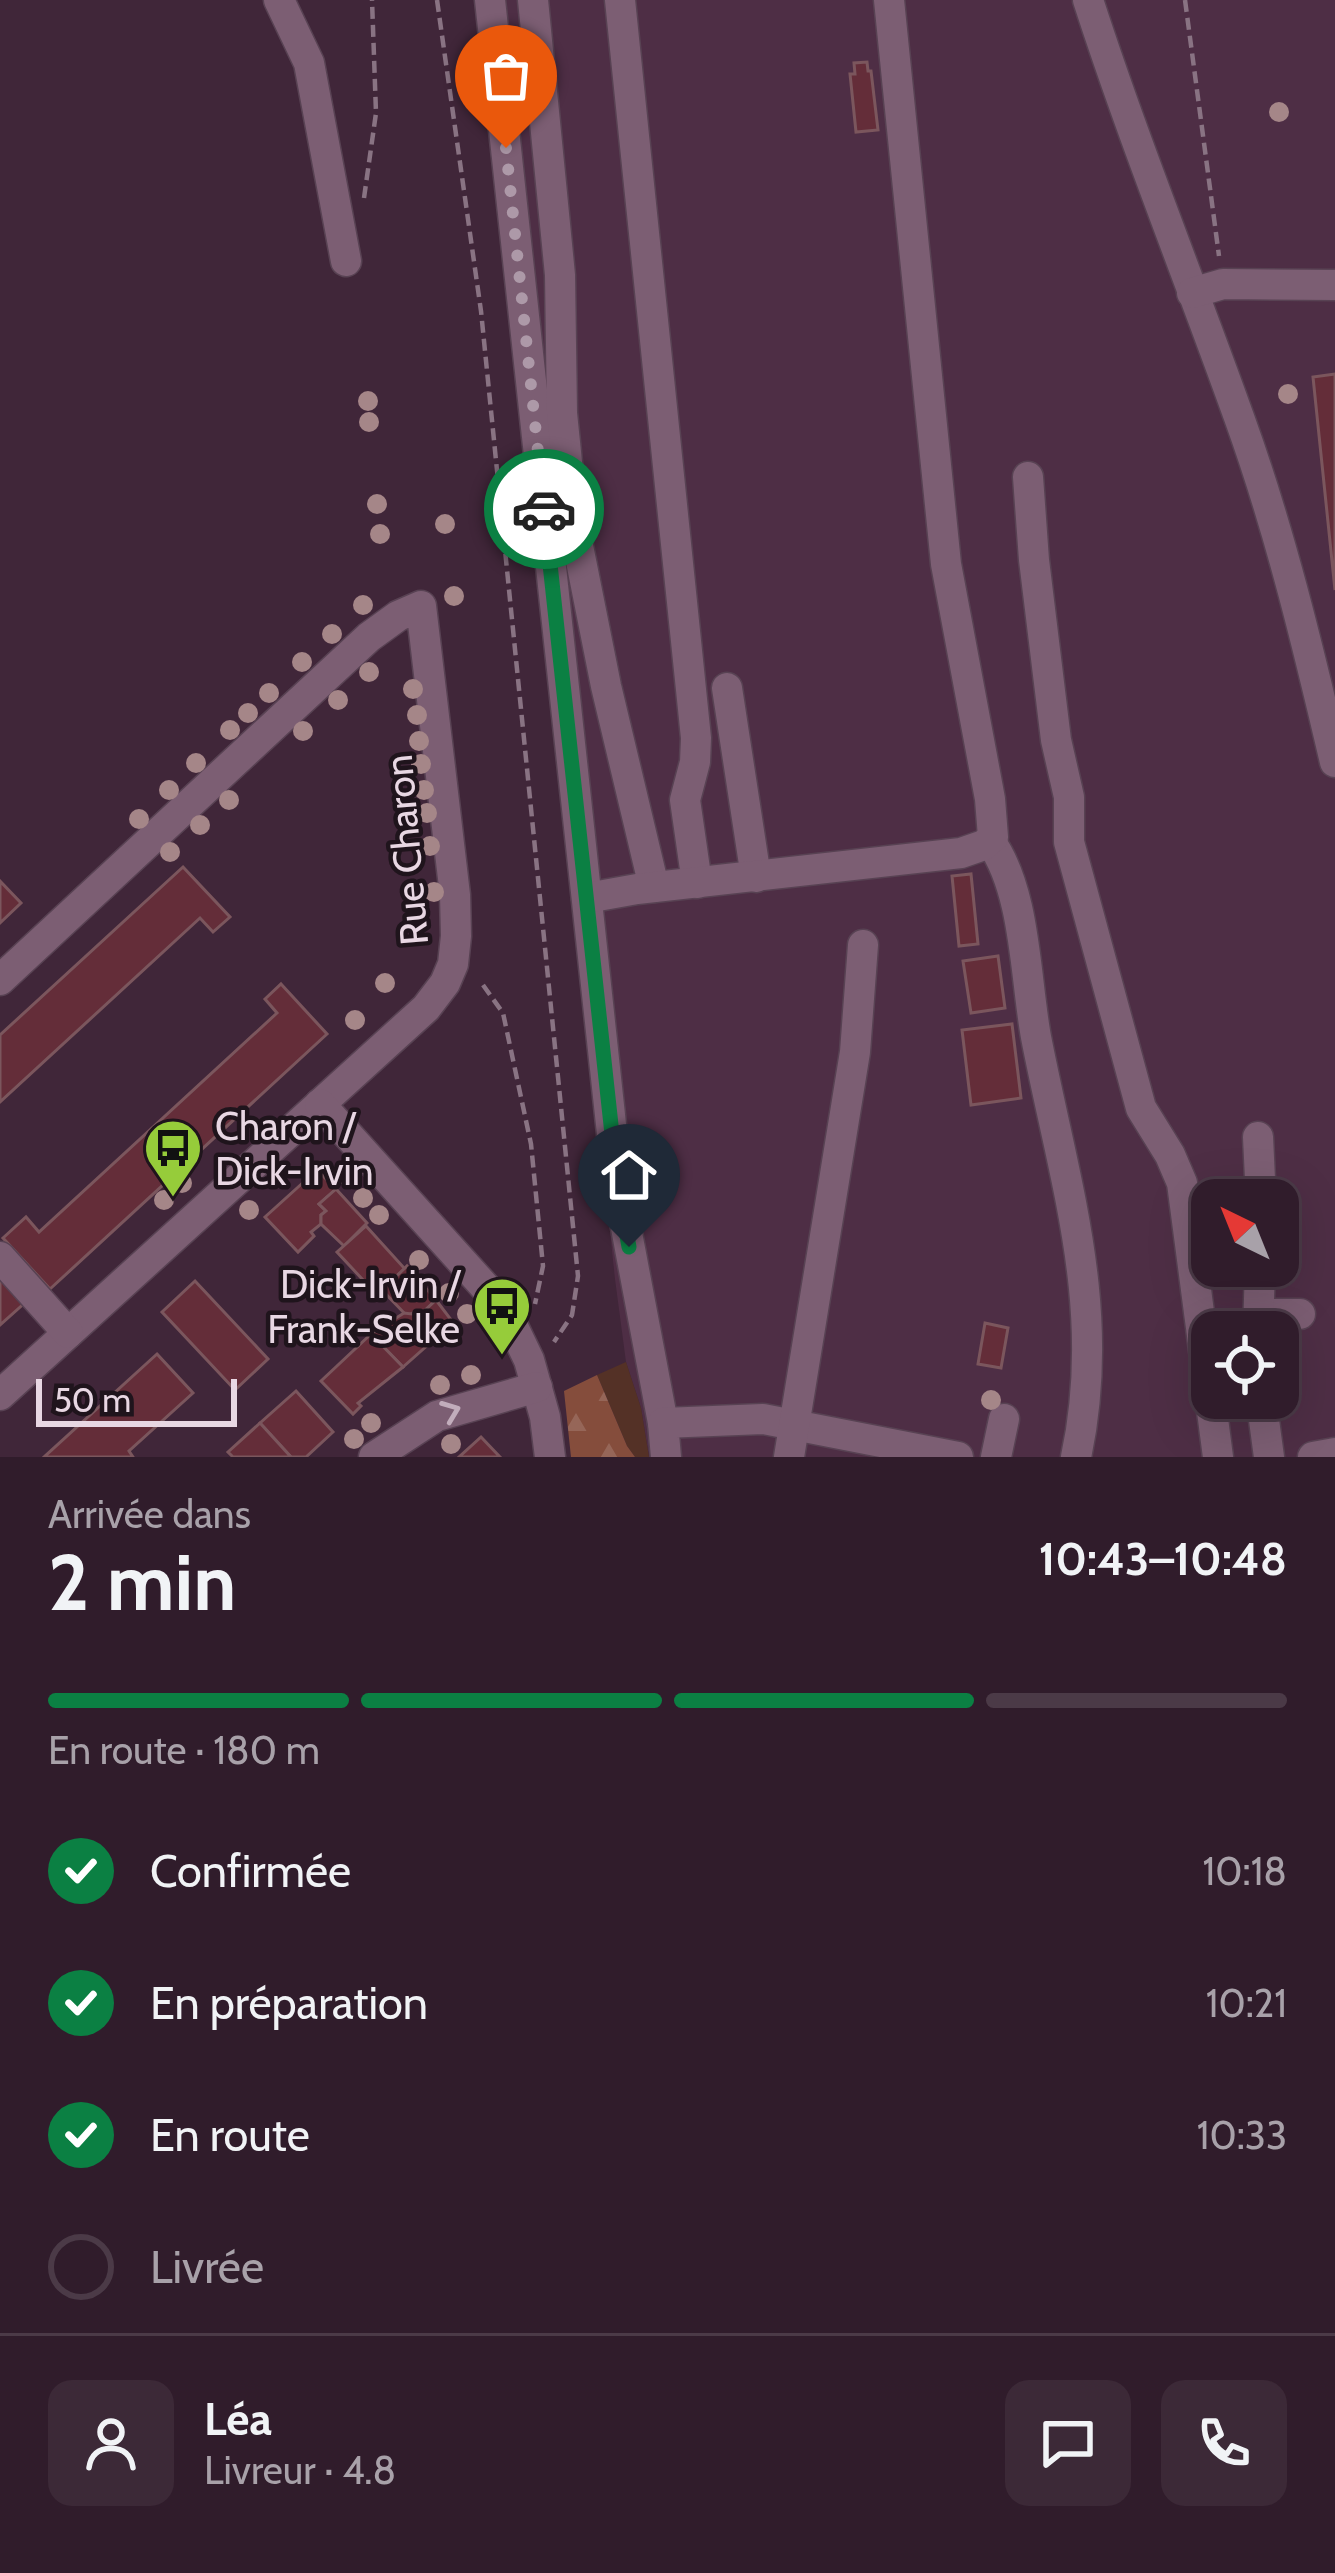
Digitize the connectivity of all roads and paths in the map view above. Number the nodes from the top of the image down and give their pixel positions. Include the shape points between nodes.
1 (279, 0) edge
2 (373, 0) edge
3 (437, 0) edge
4 (490, 0) edge
5 (533, 0) edge
6 (620, 0) edge
7 (889, 0) edge
8 (1088, 0) edge
9 (1186, 0) edge
10 (362, 204) dead end
11 (346, 261) dead end
12 (1223, 284) junction
13 (1335, 285) edge
14 (1192, 293) junction
15 (1028, 477) dead end
16 (727, 688) dead end
17 (1335, 762) edge
18 (990, 841) junction
19 (756, 877) junction
20 (697, 883) junction
21 (655, 887) junction
22 (587, 898) junction
23 (863, 945) dead end
24 (0, 980) edge
25 (483, 985) dead end
26 (320, 1104) junction
27 (1258, 1137) dead end
28 (1260, 1179) edge
29 (0, 1257) edge
30 (532, 1314) dead end
31 (68, 1333) junction
32 (537, 1388) junction
33 (0, 1395) edge
34 (1004, 1419) dead end
35 (1264, 1419) edge
36 (663, 1423) junction
37 (792, 1425) junction
38 (1335, 1453) edge
39 (374, 1457) edge
40 (550, 1457) edge
41 (666, 1457) edge
42 (789, 1457) edge
43 (958, 1457) edge
44 (997, 1457) edge
45 (1076, 1457) edge
46 (1217, 1457) edge
47 (1269, 1457) edge
48 (1313, 1457) edge

1 - 11 street via 309,63
2 - 10 path via 376,113
3 - 32 path via 482,311 578,1276 572,1315
4 - 22 street
5 - 21 street via 574,521
6 - 20 street via 696,738 686,814
7 - 18 street via 942,532 995,826
8 - 14 street
9 - 12 path
12 - 13 street
12 - 14 street
14 - 17 street via 1283,556
15 - 46 street via 1056,740 1070,797 1069,842 1141,1108 1181,1183
16 - 19 street
18 - 19 street via 961,853
18 - 45 street via 1006,869 1082,1246 1087,1372
19 - 20 street
20 - 21 street
21 - 22 street
22 - 36 street via 620,1198
23 - 37 street via 855,1052
24 - 26 street, Rue Charon via 369,637 421,606 455,895 453,964 426,1008
25 - 30 path via 503,1013 531,1144 544,1266
26 - 31 street, Rue Charon
26 - 32 street via 504,1308
27 - 28 street
29 - 31 street
31 - 33 street, Rue Charon
39 -> 32 street via 437,1416
32 - 40 street
34 - 44 street
35 - 47 street
36 - 37 street via 735,1417
36 - 41 street
37 - 42 street
37 - 43 street
38 - 48 street

